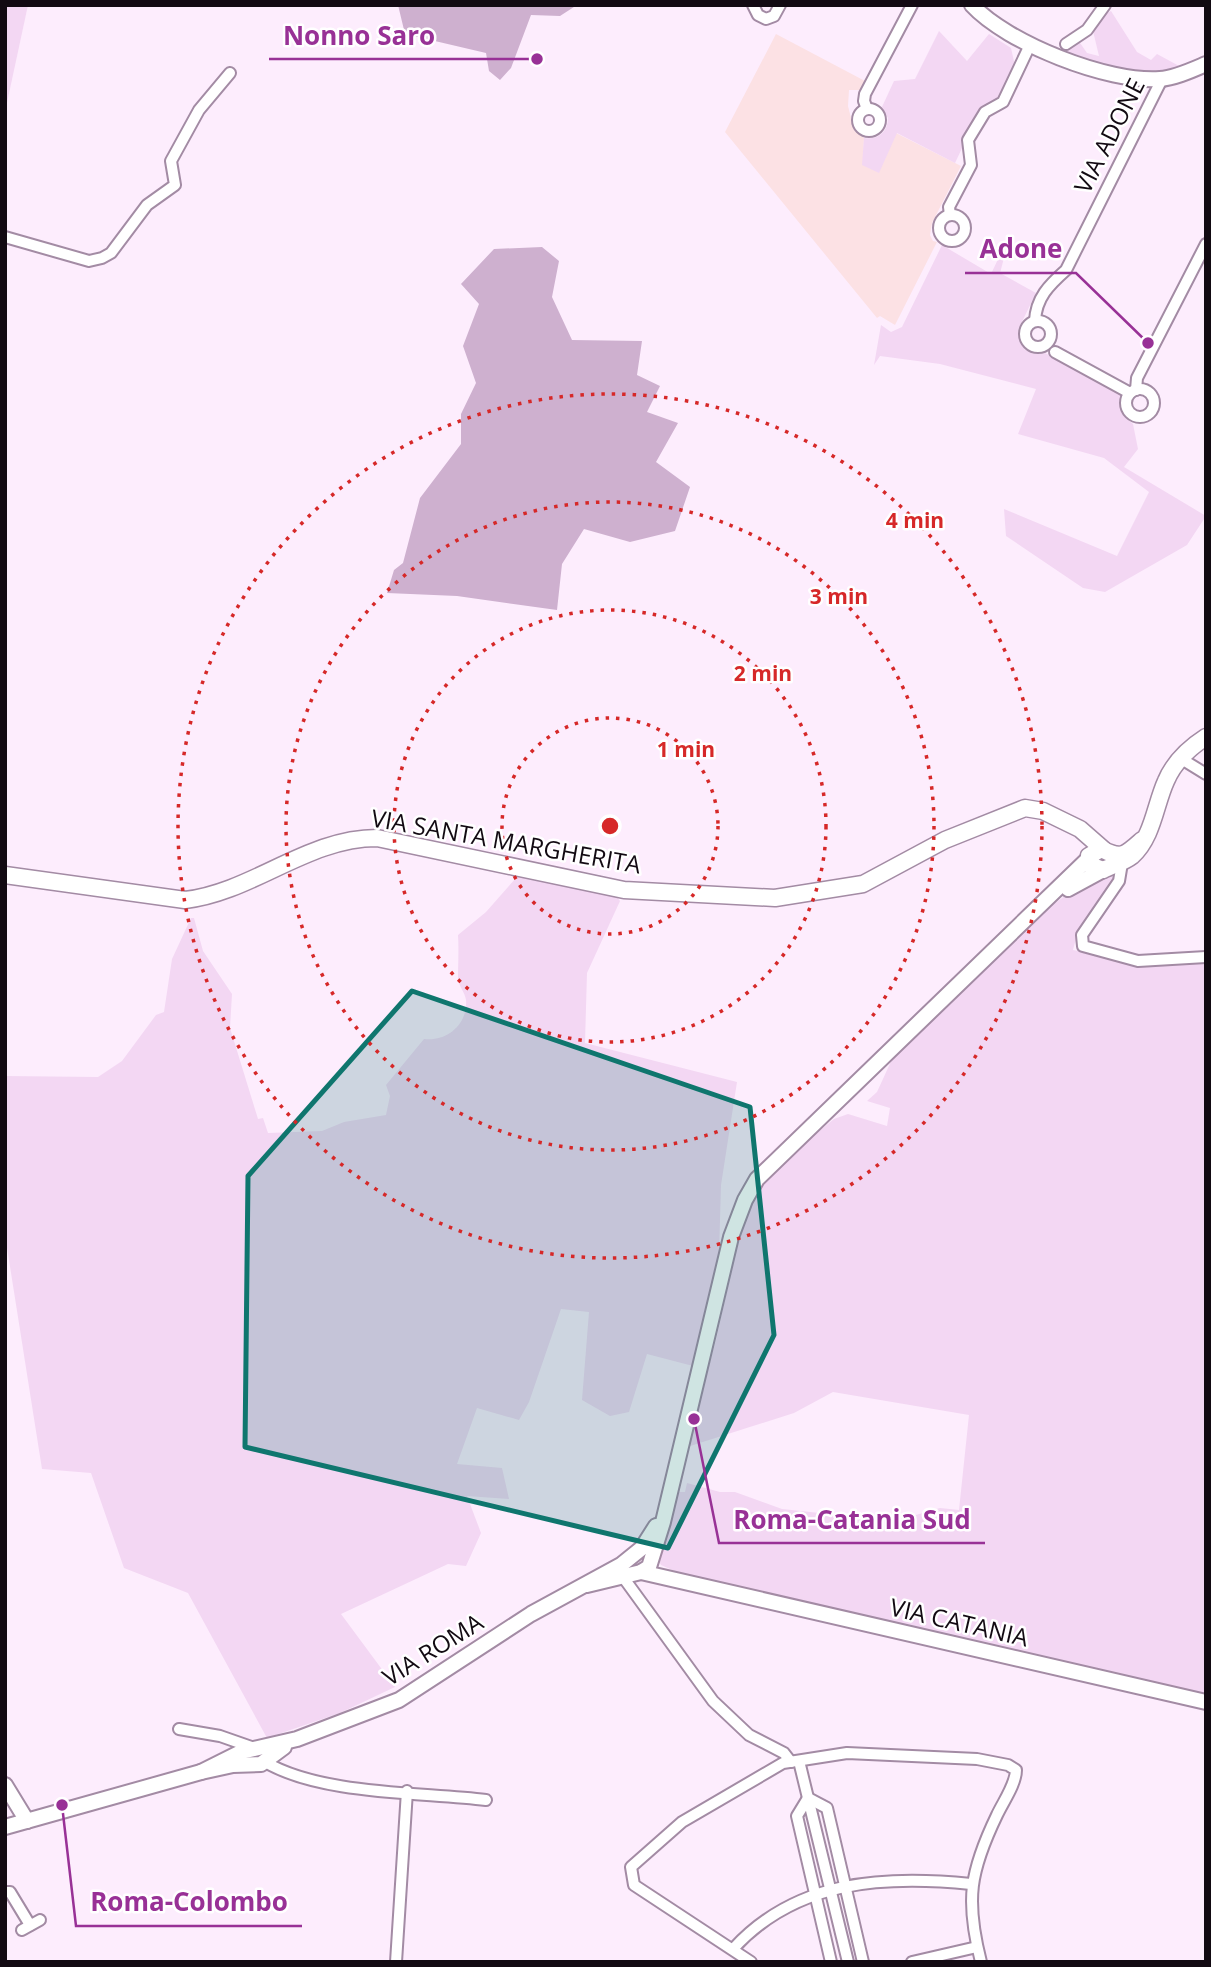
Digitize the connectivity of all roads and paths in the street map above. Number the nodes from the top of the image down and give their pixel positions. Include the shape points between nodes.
1 (753, 5) edge
2 (780, 5) edge
3 (912, 5) edge
4 (972, 5) edge
5 (1105, 5) edge
6 (1066, 44) dead end
7 (1030, 47) junction
8 (1206, 64) edge
9 (230, 73) dead end
10 (1162, 79) junction
11 (867, 109) dead end
12 (950, 215) dead end
13 (5, 237) edge
14 (1206, 244) edge
15 (1035, 321) dead end
16 (1055, 352) dead end
17 (1206, 737) edge
18 (1181, 758) junction
19 (1206, 774) edge
20 (1103, 860) junction
21 (5, 875) edge
22 (1206, 957) edge
23 (643, 1562) junction
24 (623, 1577) junction
25 (587, 1585) junction
26 (1206, 1702) edge
27 (179, 1729) dead end
28 (220, 1736) junction
29 (261, 1755) junction
30 (237, 1759) junction
31 (795, 1761) junction
32 (5, 1785) edge
33 (407, 1791) junction
34 (808, 1798) junction
35 (486, 1800) dead end
36 (27, 1821) junction
37 (5, 1827) edge
38 (971, 1884) junction
39 (845, 1885) junction
40 (830, 1889) junction
41 (5, 1892) edge
42 (816, 1894) junction
43 (31, 1925) dead end
44 (977, 1947) junction
45 (733, 1949) junction
46 (396, 1962) edge
47 (751, 1962) edge
48 (831, 1962) edge
49 (848, 1962) edge
50 (863, 1962) edge
51 (912, 1962) edge
52 (981, 1962) edge

1 - 2 street via 766,19 774,16
3 - 11 street via 865,94
4 - 7 street via 994,26
5 - 6 street via 1087,30
7 - 10 street via 1129,77
7 - 12 street via 1003,102 985,112 968,140 971,165 949,206
8 - 10 street
9 - 13 street via 199,110 171,161 176,185 147,205 111,253 89,261
10 - 15 street, VIA ADONE via 1066,270 1048,286 1037,306
14 - 16 street via 1133,392
17 - 18 main road
18 - 19 street
18 - 20 main road via 1165,782 1158,810 1138,849
20 - 21 main road, VIA SANTA MARGHERITA via 1092,837 1043,811 1025,808 933,846 863,884 785,898 624,890 377,838 340,841 212,895 185,900
20 - 22 street via 1119,881 1082,935 1083,946 1138,961
20 - 23 street via 1040,907 757,1179 731,1237 668,1496
23 - 24 street
23 - 25 street
23 - 26 street, VIA CATANIA via 702,1589
24 - 25 street
24 - 31 street via 713,1701 749,1735
25 - 29 street, VIA ROMA via 531,1614 399,1700
27 - 28 street
28 - 29 street
28 - 30 street
29 - 30 street, VIA ROMA
29 - 33 street via 302,1778 337,1786
30 - 36 street, VIA ROMA
31 - 34 street
31 - 38 street via 848,1753 977,1759 1013,1767 1016,1775 980,1851
31 - 45 street via 783,1763 682,1822 631,1867 634,1885
32 - 36 street
33 - 35 street
33 - 46 street
34 - 39 street via 827,1808
34 - 40 street
34 - 42 street via 797,1816
36 - 37 street
38 - 39 street via 897,1878
38 - 44 street
39 - 40 street
39 - 50 street
40 - 42 street
40 - 49 street
41 - 43 street via 10,1892
42 - 45 street via 771,1916
42 - 48 street
44 - 51 street
44 - 52 street
45 - 47 street

